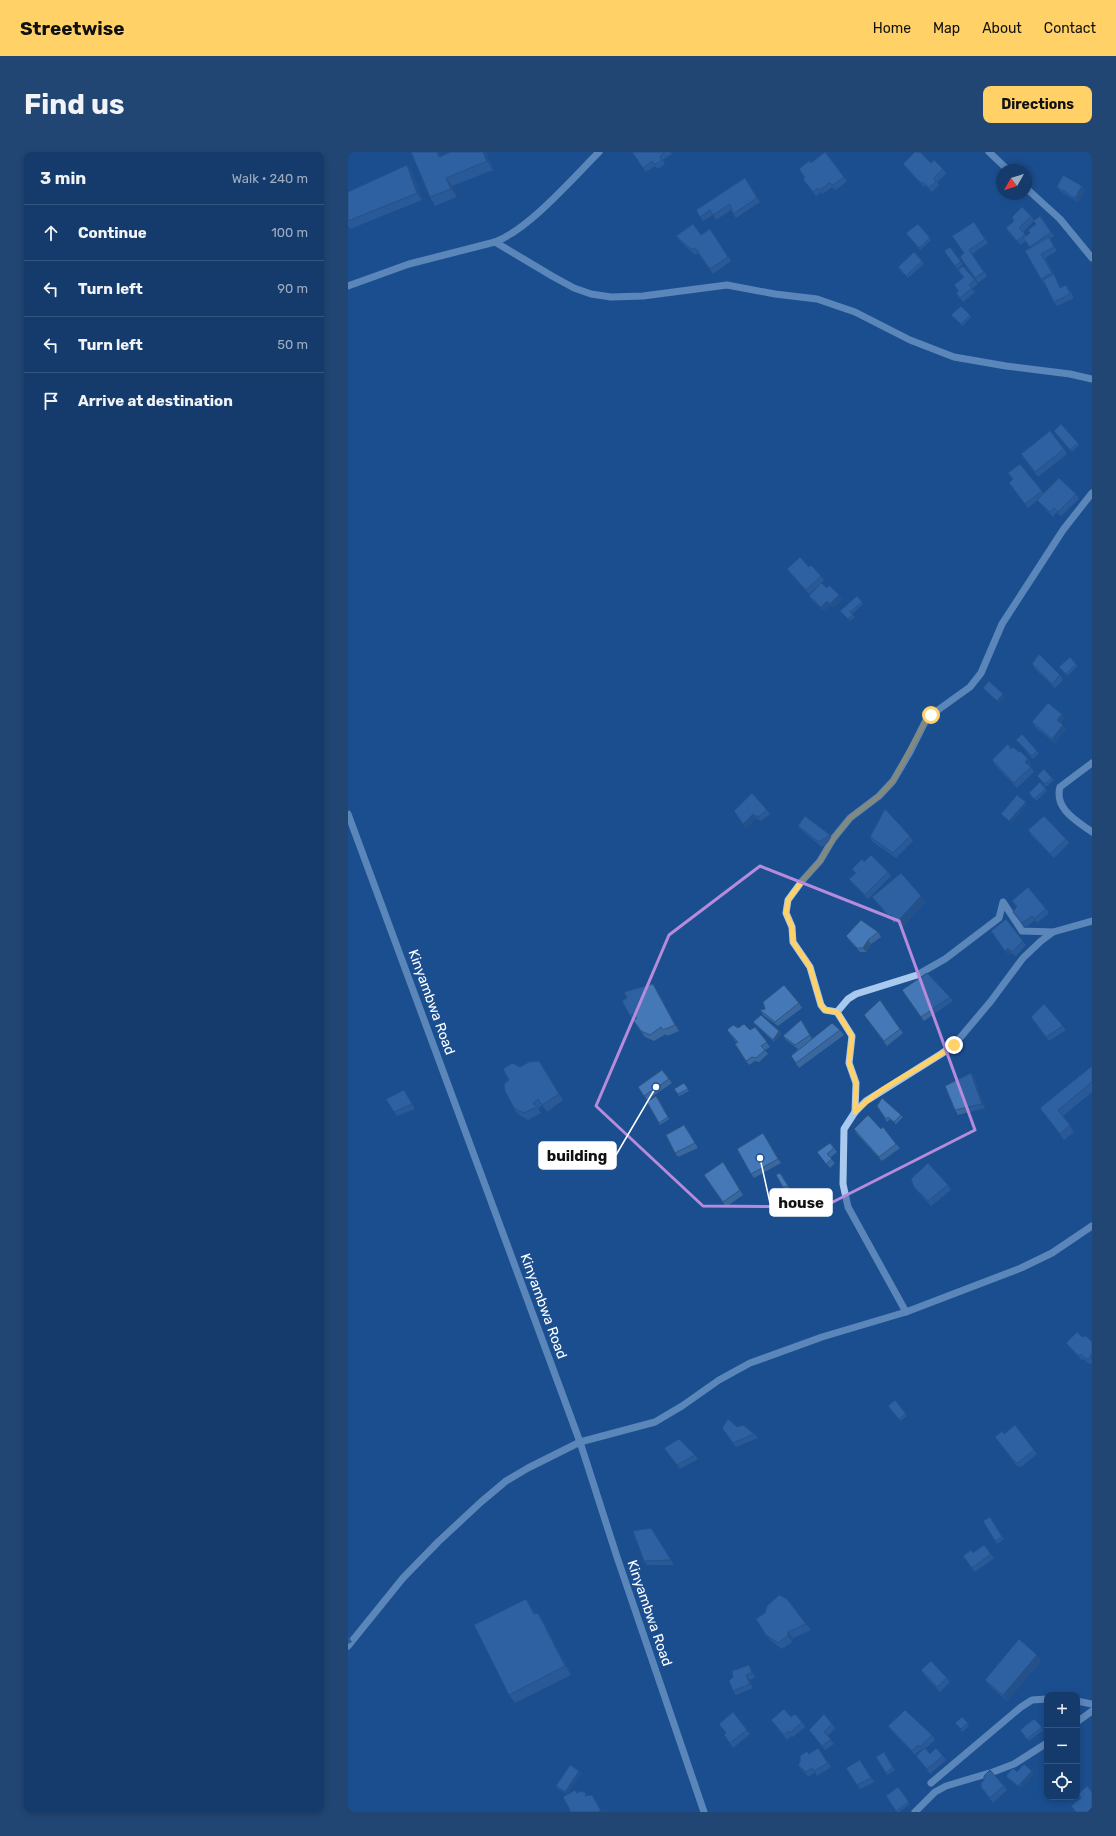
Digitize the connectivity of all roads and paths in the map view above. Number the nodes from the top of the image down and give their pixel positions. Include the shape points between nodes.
1 (599, 152) edge
2 (989, 152) edge
3 (1002, 164) edge
4 (1032, 193) edge
5 (495, 242) junction
6 (1092, 258) edge
7 (348, 286) edge
8 (1092, 379) edge
9 (1092, 493) edge
10 (1092, 763) edge
11 (348, 814) edge
12 (1092, 832) edge
13 (1092, 921) edge
14 (1053, 932) junction
15 (837, 1012) junction
16 (855, 1112) junction
17 (1092, 1226) edge
18 (906, 1312) junction
19 (580, 1442) junction
20 (348, 1646) edge
21 (1044, 1699) edge
22 (1080, 1702) edge
23 (1092, 1704) edge
24 (1092, 1711) edge
25 (1080, 1720) edge
26 (1044, 1745) edge
27 (931, 1783) dead end
28 (704, 1812) edge
29 (915, 1812) edge

1 - 5 street via 519,228
2 - 3 street
4 - 6 street via 1060,219
5 - 7 street via 409,264
5 - 8 street via 574,288 591,294 611,297 643,296 727,285 817,299 855,312 910,340 954,357
9 - 15 street via 1063,530 1002,624 981,673 970,687 925,722 893,781 879,796 850,818 820,861 788,900 786,913 792,927 793,942 810,967 821,1005 825,1010
10 - 12 street via 1060,787 1058,793 1060,804 1068,814
11 - 19 street, Kinyambwa Road
13 - 14 street
14 - 15 street via 1022,931 1003,902 999,918 945,959 917,975 856,994
14 - 16 street via 1023,958 954,1045 866,1101
15 - 16 street via 852,1036 849,1063 856,1083
16 - 18 street via 844,1129 843,1184 848,1207
17 - 18 street via 1052,1253 1020,1268
18 - 19 street via 822,1337 750,1363 655,1422
19 - 20 street via 528,1468 481,1502 402,1578
19 - 28 street, Kinyambwa Road
21 - 27 street via 1032,1700 1021,1707
22 - 23 street
24 - 25 street
26 - 29 street via 1014,1764 946,1786 935,1792

